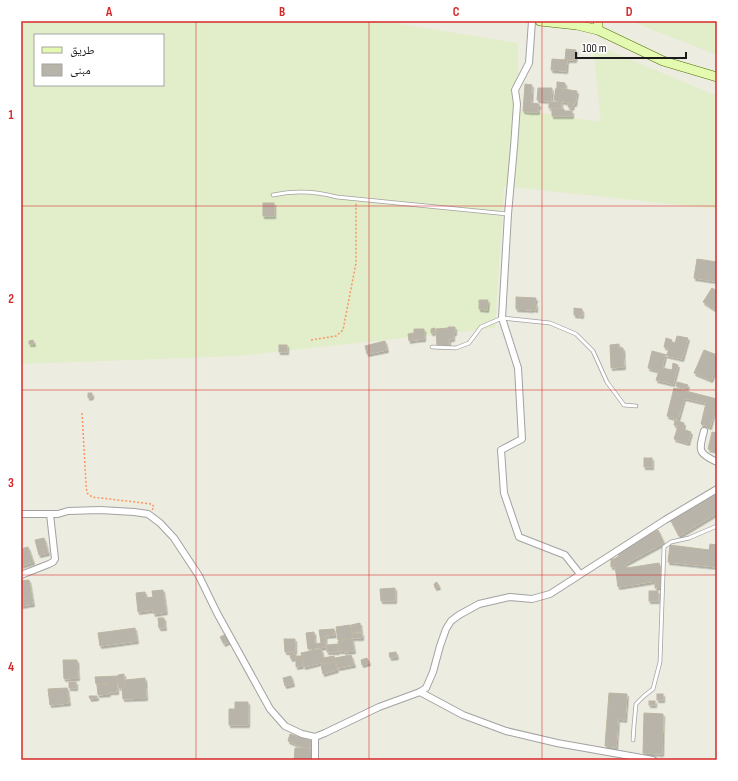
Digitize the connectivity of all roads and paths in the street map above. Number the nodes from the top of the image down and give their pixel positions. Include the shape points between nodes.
1 (532, 21) edge
2 (540, 21) edge
3 (598, 26) edge
4 (717, 77) edge
5 (273, 195) dead end
6 (356, 199) junction
7 (508, 214) junction
8 (502, 318) junction
9 (311, 340) dead end
10 (432, 347) dead end
11 (636, 406) dead end
12 (82, 413) dead end
13 (704, 431) dead end
14 (717, 462) edge
15 (717, 489) edge
16 (21, 514) edge
17 (50, 514) junction
18 (148, 514) junction
19 (717, 526) edge
20 (580, 574) junction
21 (21, 575) edge
22 (420, 692) junction
23 (315, 737) junction
24 (633, 740) dead end
25 (315, 760) edge
26 (653, 760) edge

1 - 7 street via 529,63 515,90 517,104
2 - 3 main road
3 - 4 main road via 663,61
5 - 6 lane via 297,191
6 - 7 lane
6 - 9 path via 356,263 344,330 336,336
7 - 8 street
8 - 10 lane via 481,327 469,344 456,348
8 - 11 lane via 550,323 576,334 593,351 607,382 624,404
8 - 20 street via 518,368 522,440 500,450 504,493 519,536 565,555
12 - 18 path via 87,493 92,497 152,504 154,507
13 - 14 street via 701,451
15 - 20 street
16 - 17 street
17 - 18 street via 100,510
17 - 21 street via 55,559
18 - 23 street via 174,538 199,576 270,709 285,726
19 - 24 lane via 689,538 671,542 664,547 660,662 653,689 636,704
20 - 22 street via 550,594 532,599 510,597 487,602 459,614 446,629 433,672 426,688
22 - 23 street via 379,707
22 - 26 street via 463,715 506,731
23 - 25 street

